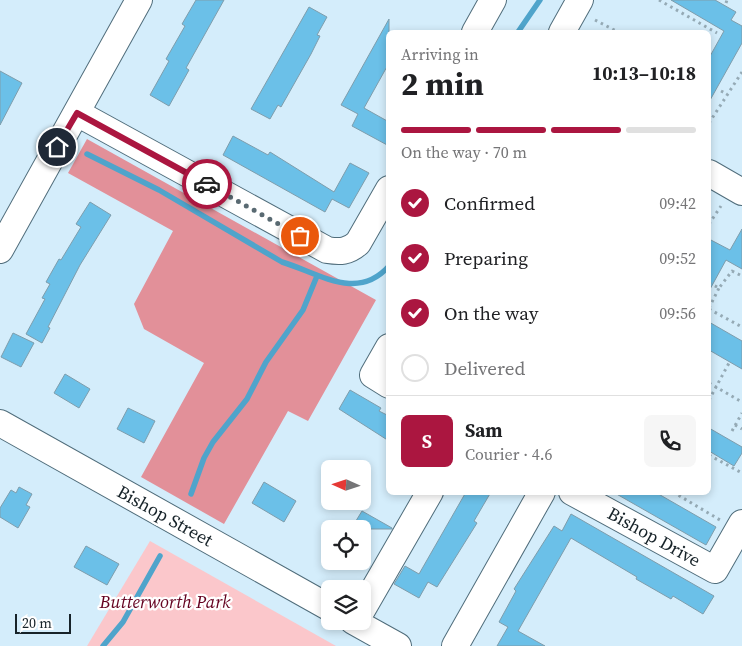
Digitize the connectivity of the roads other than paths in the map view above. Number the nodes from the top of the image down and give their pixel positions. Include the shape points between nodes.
1 (139, 0) edge
2 (493, 0) edge
3 (578, 4) edge
4 (476, 30) edge
5 (563, 30) edge
6 (77, 113) junction
7 (711, 174) edge
8 (742, 192) edge
9 (386, 194) edge
10 (0, 250) edge
11 (386, 351) edge
12 (386, 383) edge
13 (0, 423) edge
14 (428, 495) edge
15 (521, 495) edge
16 (540, 495) edge
17 (578, 495) edge
18 (740, 527) edge
19 (371, 595) edge
20 (321, 603) edge
21 (371, 628) edge
22 (398, 646) edge
23 (436, 646) edge
24 (455, 646) edge

1 - 6 street
2 - 4 street
3 - 5 street
6 - 9 street via 327,250 341,252 358,243
6 - 10 street
7 - 8 street
11 - 12 street via 373,375
13 - 20 street, Bishop Street
14 - 19 street
15 - 23 street
16 - 24 street
17 - 18 street, Bishop Drive via 715,570
21 - 22 street

